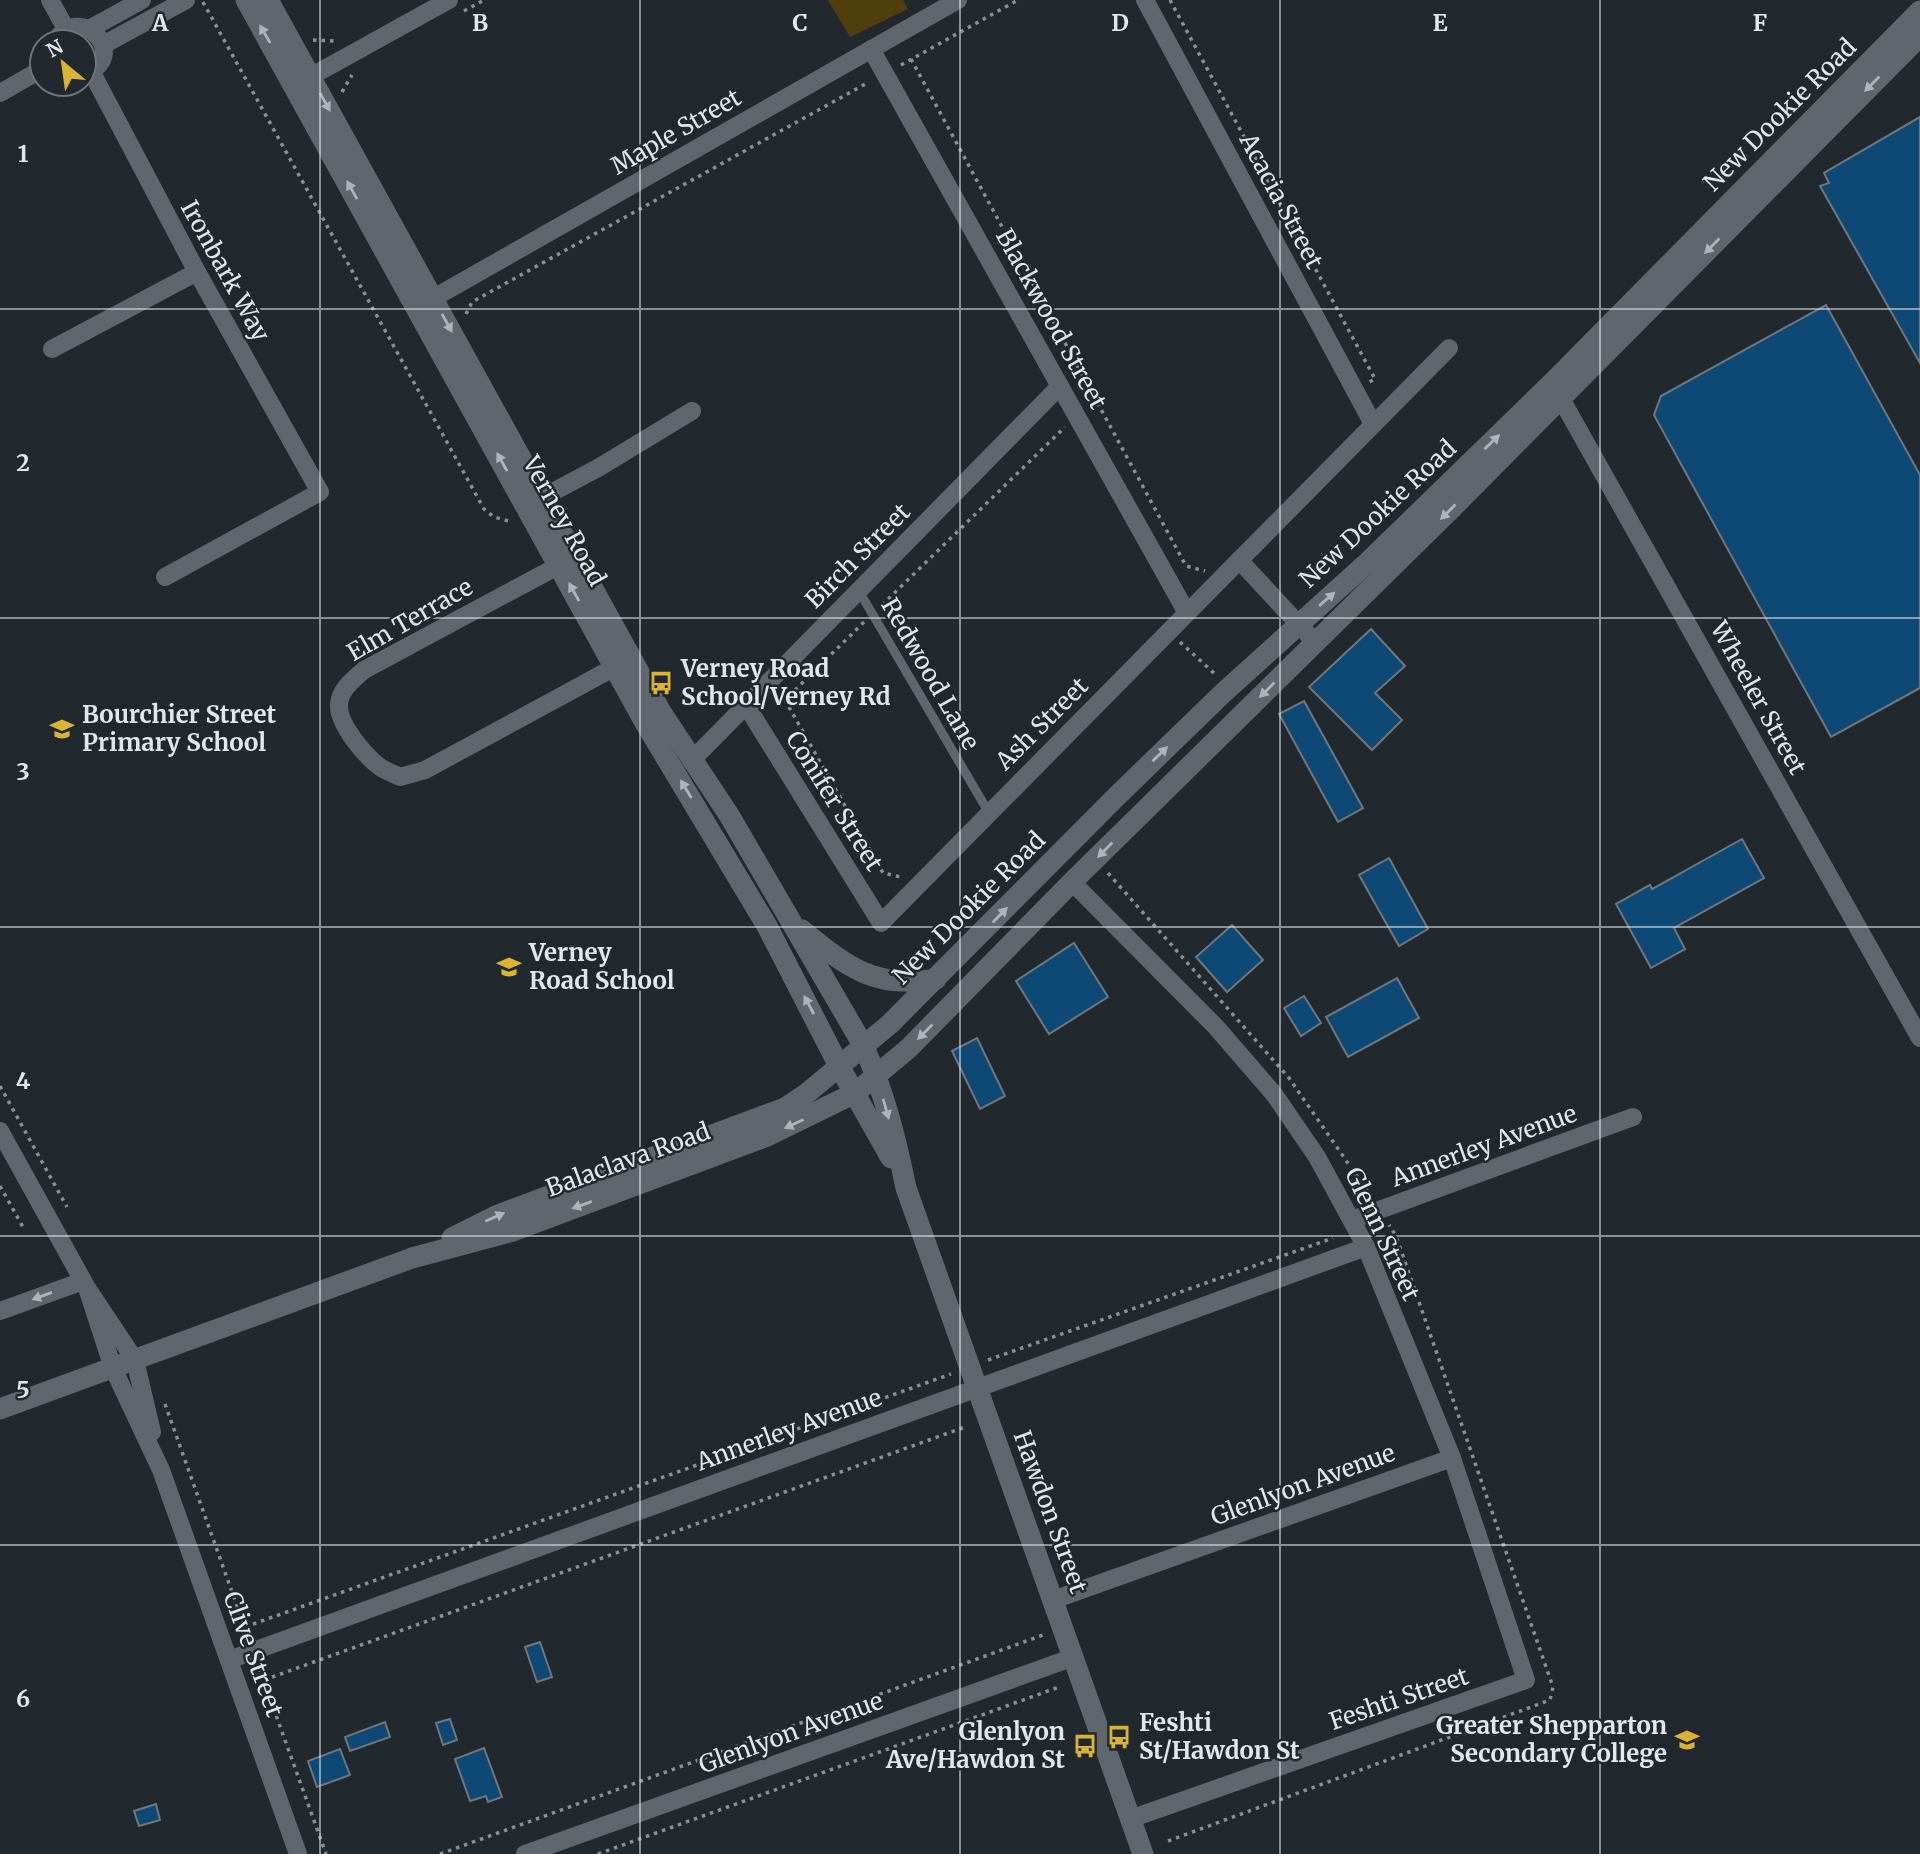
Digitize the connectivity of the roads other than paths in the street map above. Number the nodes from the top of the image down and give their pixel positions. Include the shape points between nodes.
1 (50, 0) edge
2 (142, 0) edge
3 (186, 0) edge
4 (246, 0) edge
5 (268, 0) edge
6 (449, 0) edge
7 (958, 0) edge
8 (1145, 0) edge
9 (1920, 10) edge
10 (58, 28) edge
11 (75, 28) edge
12 (91, 28) joint
13 (98, 35) edge
14 (1920, 36) edge
15 (103, 46) junction
16 (871, 49) junction
17 (98, 66) edge
18 (28, 77) edge
19 (303, 82) junction
20 (98, 91) edge
21 (0, 93) edge
22 (197, 272) junction
23 (426, 303) junction
24 (1448, 348) dead end
25 (52, 349) dead end
26 (1060, 386) junction
27 (1557, 391) junction
28 (692, 411) dead end
29 (1373, 424) junction
30 (534, 502) junction
31 (1239, 560) junction
32 (567, 561) junction
33 (165, 577) dead end
34 (859, 591) junction
35 (1187, 613) junction
36 (1297, 624) junction
37 (1315, 642) junction
38 (623, 662) junction
39 (746, 705) junction
40 (691, 761) junction
41 (989, 813) junction
42 (1072, 882) junction
43 (788, 917) junction
44 (881, 923) joint
45 (936, 979) junction
46 (1920, 1038) edge
47 (863, 1045) junction
48 (839, 1066) junction
49 (876, 1074) junction
50 (855, 1093) junction
51 (1633, 1118) dead end
52 (0, 1131) edge
53 (906, 1188) junction
54 (1352, 1220) junction
55 (1366, 1247) junction
56 (412, 1258) junction
57 (85, 1284) junction
58 (0, 1311) edge
59 (135, 1360) junction
60 (113, 1368) junction
61 (978, 1388) junction
62 (0, 1409) edge
63 (1452, 1458) junction
64 (161, 1469) junction
65 (1053, 1600) junction
66 (1073, 1657) junction
67 (229, 1660) junction
68 (1526, 1680) joint
69 (1130, 1819) junction
70 (298, 1854) edge
71 (525, 1854) edge
72 (1143, 1854) edge

1 - 10 street
2 - 12 street
3 - 15 street
19 -> 4 main road, Verney Road
5 - 19 main road, Verney Road
6 - 19 street
7 - 16 street, Maple Street
8 - 29 street, Acacia Street
9 - 27 main road, New Dookie Road
11 - 12 street
13 - 15 street
14 -> 27 main road, New Dookie Road
15 - 17 street
16 - 23 street, Maple Street
16 - 26 street, Blackwood Street
18 - 21 street
19 - 23 main road, Verney Road
20 - 22 street, Ironbark Way
22 - 25 street
22 - 33 street, Ironbark Way via 320,492
23 - 30 main road, Verney Road
24 - 29 street, Ash Street
26 - 34 street, Birch Street
26 - 35 street, Blackwood Street
36 -> 27 main road, New Dookie Road
27 -> 37 main road, New Dookie Road
27 - 46 street, Wheeler Street
28 - 30 street
29 - 31 street, Ash Street
30 - 32 main road, Verney Road
30 - 32 main road, Verney Road via 538,527
31 - 35 street, Ash Street
31 - 36 street
32 - 38 main road, Verney Road
32 - 38 street, Elm Terrace via 364,670 345,688 339,703 342,721 380,767 400,777 425,770
34 - 39 street, Birch Street
34 - 41 lane, Redwood Lane
35 - 41 street, Ash Street
36 - 37 street
45 -> 36 main road, New Dookie Road via 1117,796
37 -> 42 main road, New Dookie Road
38 - 40 main road, Verney Road
48 -> 38 main road, Verney Road via 767,926 644,721
39 - 40 street, Birch Street
39 - 44 street, Conifer Street
40 - 43 main road, Verney Road via 729,815
41 - 44 street, Ash Street
42 -> 49 main road, New Dookie Road via 909,1048
42 - 54 street, Glenn Street via 1216,1027 1273,1094 1317,1157
43 - 45 main road via 828,951 871,977 902,983
43 - 47 main road, Verney Road
45 - 47 main road, New Dookie Road
47 - 48 main road, New Dookie Road
47 - 49 main road, Hawdon Street
48 - 50 main road, Hawdon Street
56 -> 48 main road, Balaclava Road via 498,1215 785,1108
49 - 50 main road, Balaclava Road
49 -> 53 main road, Hawdon Street
50 - 53 main road, Hawdon Street
50 -> 56 main road, Balaclava Road via 740,1147 513,1231
51 - 54 street, Annerley Avenue
52 - 57 street
53 - 61 main road, Hawdon Street
54 - 55 street, Glenn Street
55 - 61 street, Annerley Avenue
55 - 63 street, Glenn Street
56 - 59 main road, Balaclava Road
57 -> 58 street
57 - 59 street
57 - 60 street, Clive Street
59 - 60 main road, Balaclava Road
59 - 64 street, Clive Street
60 - 62 main road, Balaclava Road
60 - 64 street, Clive Street
61 - 65 main road, Hawdon Street
61 - 67 street, Annerley Avenue
63 - 65 street, Glenlyon Avenue
63 - 68 street, Glenn Street
64 - 67 street, Clive Street
65 - 66 main road, Hawdon Street
66 - 69 main road, Hawdon Street
66 - 71 street, Glenlyon Avenue
67 - 70 street, Clive Street
68 - 69 street, Feshti Street
69 - 72 main road, Hawdon Street

